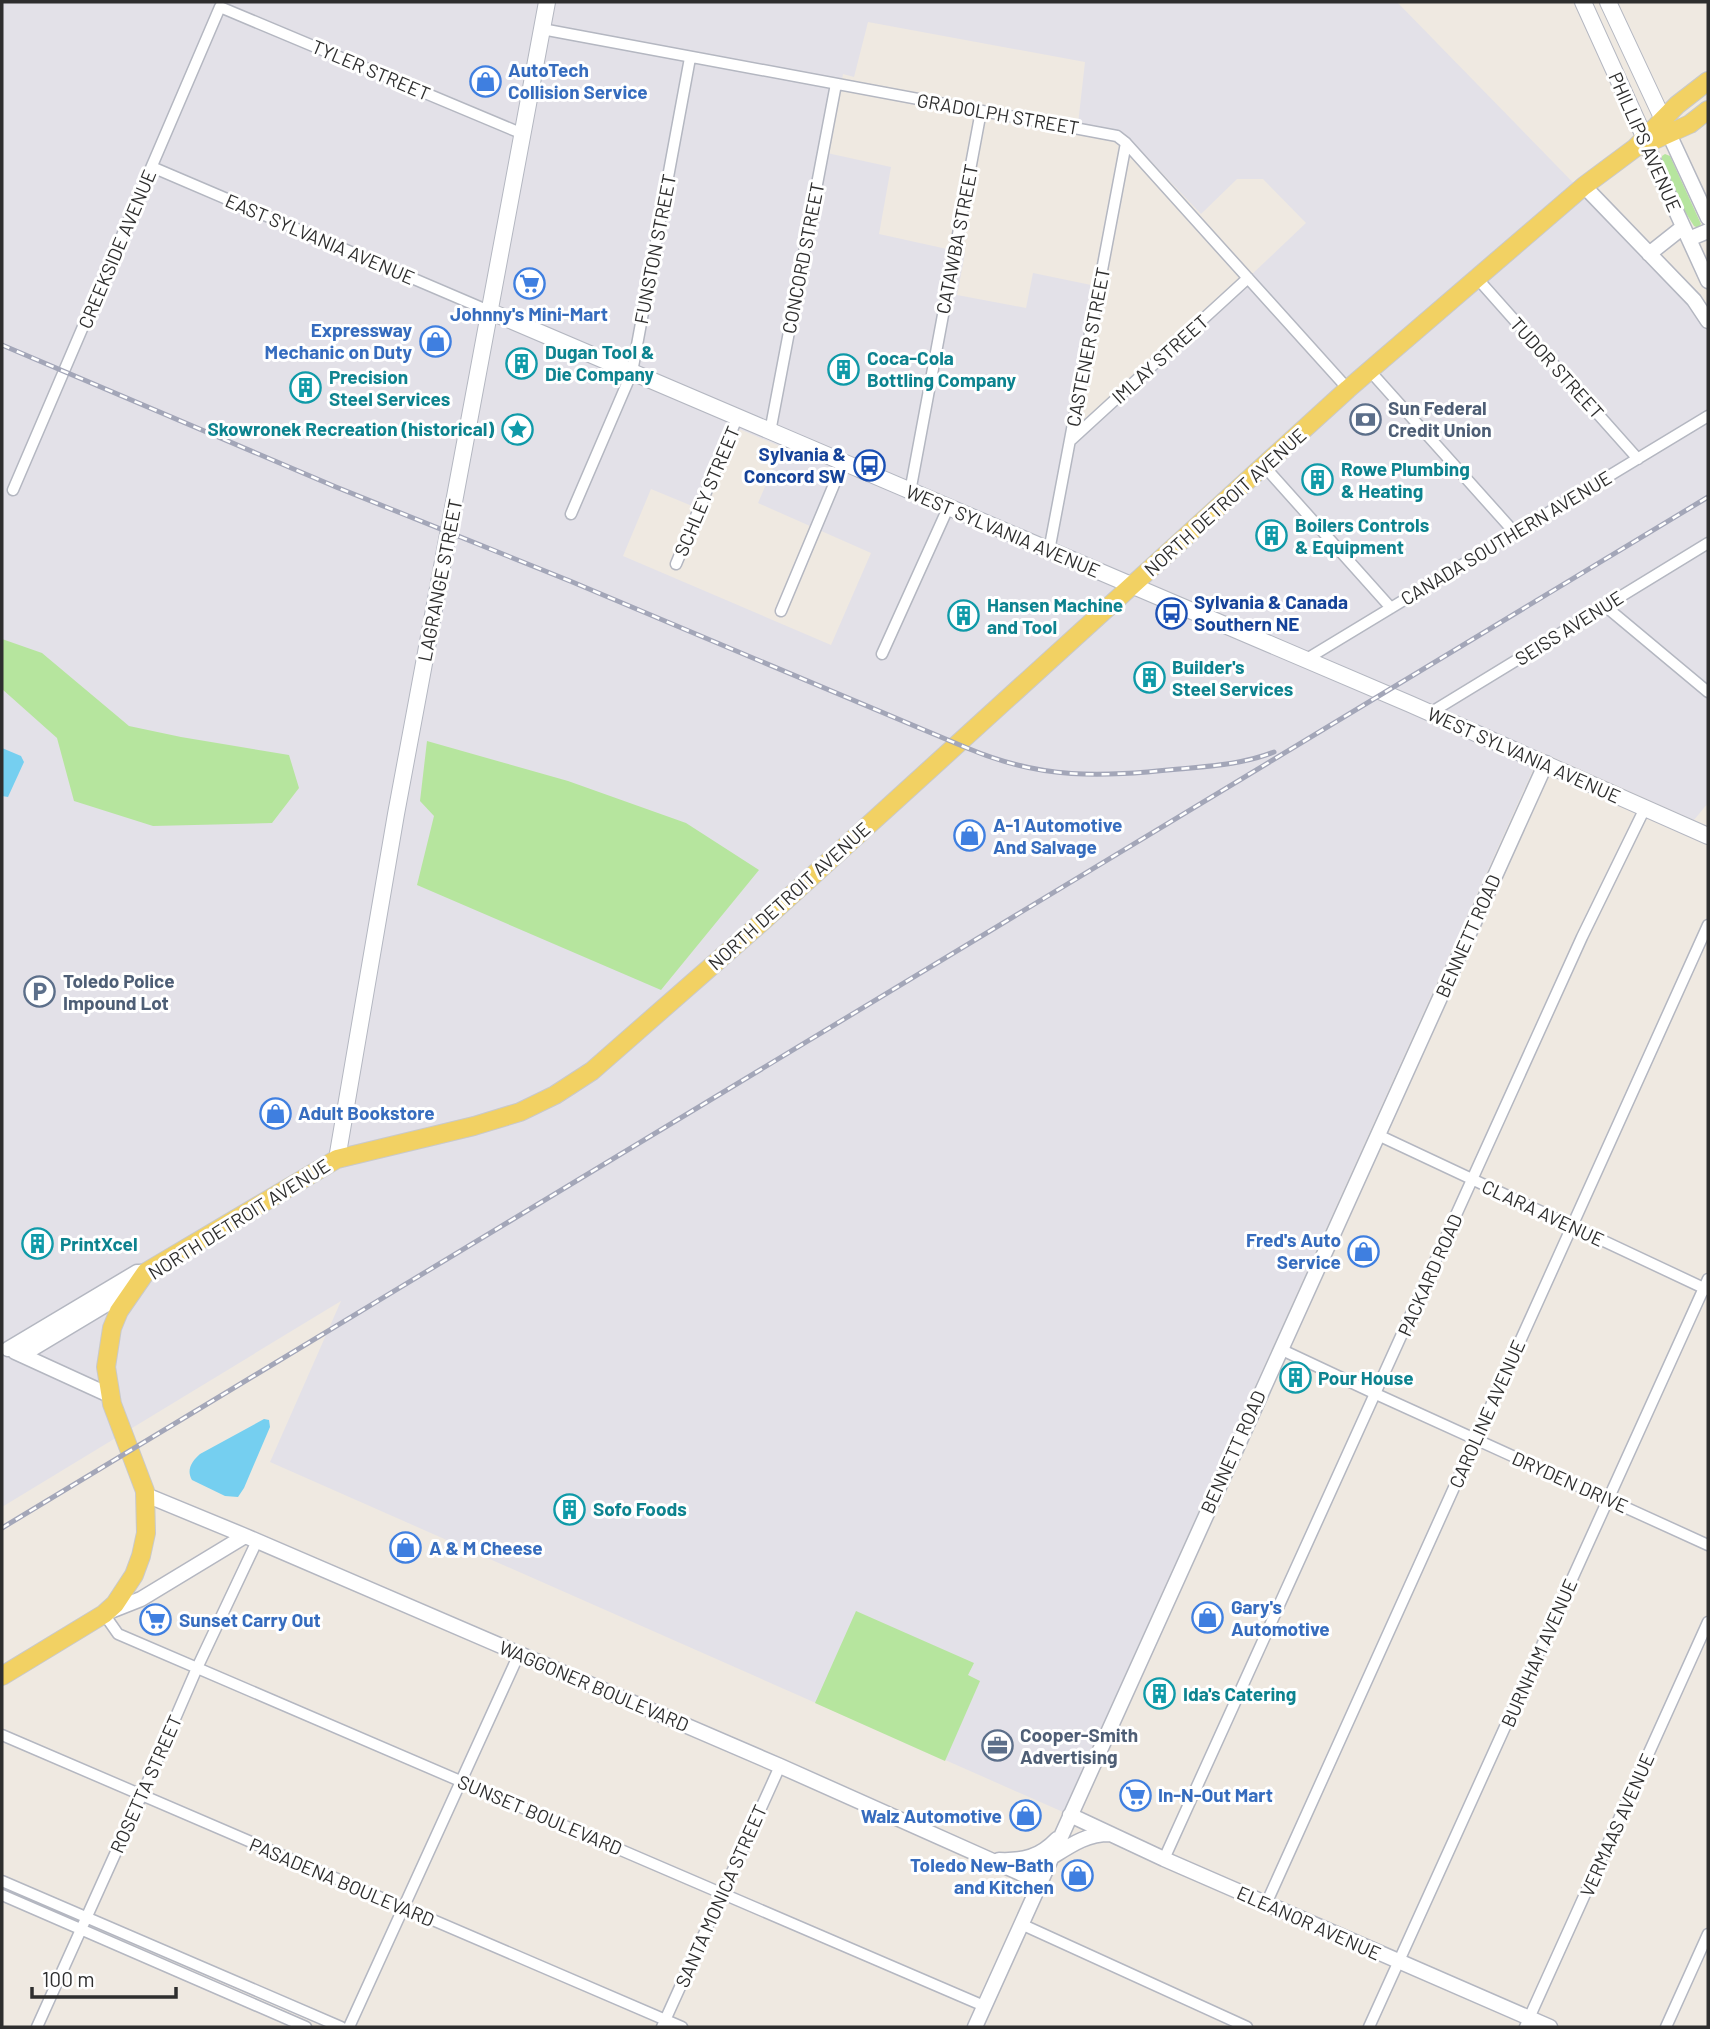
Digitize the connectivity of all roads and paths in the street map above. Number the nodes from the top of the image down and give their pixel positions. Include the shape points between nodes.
1 (547, 2) edge
2 (1583, 2) edge
3 (1608, 2) edge
4 (220, 6) joint
5 (542, 29) junction
6 (690, 58) junction
7 (1708, 81) edge
8 (836, 84) junction
9 (1708, 110) edge
10 (981, 111) junction
11 (1666, 127) junction
12 (523, 134) junction
13 (1126, 143) junction
14 (1642, 143) junction
15 (152, 167) junction
16 (1584, 186) junction
17 (1708, 218) edge
18 (1708, 231) edge
19 (1686, 233) junction
20 (1649, 254) junction
21 (1476, 277) junction
22 (1248, 278) junction
23 (1708, 281) edge
24 (489, 312) junction
25 (1708, 321) edge
26 (1370, 371) junction
27 (632, 372) junction
28 (1349, 389) junction
29 (1708, 416) edge
30 (737, 418) junction
31 (771, 432) junction
32 (1071, 440) junction
33 (1638, 459) junction
34 (843, 463) junction
35 (1264, 466) junction
36 (13, 491) dead end
37 (911, 492) junction
38 (948, 508) junction
39 (570, 514) dead end
40 (1515, 533) junction
41 (1708, 543) edge
42 (1049, 551) junction
43 (676, 564) dead end
44 (1132, 587) junction
45 (1605, 606) junction
46 (1391, 608) junction
47 (781, 611) dead end
48 (883, 654) dead end
49 (1305, 660) junction
50 (1708, 692) edge
51 (1430, 713) junction
52 (1546, 763) junction
53 (1645, 808) junction
54 (1705, 831) edge
55 (1708, 925) edge
56 (1378, 1135) junction
57 (337, 1159) junction
58 (1473, 1180) junction
59 (1572, 1227) junction
60 (146, 1272) junction
61 (1707, 1286) edge
62 (135, 1288) junction
63 (1280, 1349) junction
64 (11, 1350) edge
65 (1376, 1394) junction
66 (110, 1395) junction
67 (1475, 1439) junction
68 (146, 1495) junction
69 (1609, 1500) junction
70 (251, 1538) junction
71 (1708, 1545) edge
72 (104, 1614) junction
73 (1708, 1622) edge
74 (519, 1654) junction
75 (197, 1668) junction
76 (2, 1676) edge
77 (2, 1735) edge
78 (780, 1766) junction
79 (461, 1781) junction
80 (142, 1795) junction
81 (1070, 1815) junction
82 (1063, 1829) junction
83 (1112, 1834) junction
84 (1051, 1857) junction
85 (1164, 1859) junction
86 (990, 1860) junction
87 (2, 1881) edge
88 (1040, 1882) junction
89 (722, 1893) junction
90 (2, 1895) edge
91 (1266, 1903) junction
92 (402, 1908) junction
93 (86, 1917) junction
94 (1021, 1924) junction
95 (81, 1930) junction
96 (1708, 1934) edge
97 (1399, 1962) junction
98 (216, 1973) junction
99 (211, 1986) junction
100 (984, 2006) junction
101 (1527, 2023) edge
102 (663, 2024) edge
103 (37, 2027) edge
104 (306, 2027) edge
105 (341, 2027) edge
106 (349, 2027) edge
107 (682, 2027) edge
108 (975, 2027) edge
109 (1247, 2027) edge
110 (1369, 2027) edge
111 (1550, 2027) edge
112 (1666, 2027) edge

1 - 5 main road, LAGRANGE STREET
2 - 14 main road, PHILLIPS AVENUE
3 - 11 main road, PHILLIPS AVENUE
4 - 12 street, TYLER STREET
4 - 15 street, CREEKSIDE AVENUE
5 - 6 street, GRADOLPH STREET
5 - 12 main road, LAGRANGE STREET
6 - 8 street, GRADOLPH STREET
6 - 27 street, FUNSTON STREET
7 - 11 main road, NORTH DETROIT AVENUE via 1677,105
8 - 10 street, GRADOLPH STREET
8 - 31 street, CONCORD STREET
9 - 11 main road, NORTH DETROIT AVENUE via 1690,124
10 - 13 street, GRADOLPH STREET via 1117,136
10 - 37 street, CATAWBA STREET
11 - 14 main road, NORTH DETROIT AVENUE
11 - 17 street, PHILLIPS AVENUE
12 - 24 main road, LAGRANGE STREET
13 - 22 street, GRADOLPH STREET
13 - 32 street, CASTENER STREET
14 - 16 main road, NORTH DETROIT AVENUE
14 - 19 street, PHILLIPS AVENUE
15 - 24 street, EAST SYLVANIA AVENUE
15 - 36 street, CREEKSIDE AVENUE
16 - 20 street
16 - 21 main road, NORTH DETROIT AVENUE
18 - 19 street
19 - 20 street
19 - 23 street, PHILLIPS AVENUE
20 - 25 street
21 - 26 main road, NORTH DETROIT AVENUE
21 - 33 street, TUDOR STREET
22 - 28 street, GRADOLPH STREET
22 - 32 street, IMLAY STREET
24 - 27 main road, WEST SYLVANIA AVENUE
24 - 57 main road, LAGRANGE STREET
26 - 28 main road, NORTH DETROIT AVENUE
26 - 40 street
27 - 30 main road, WEST SYLVANIA AVENUE
27 - 39 street, FUNSTON STREET
28 - 35 main road, NORTH DETROIT AVENUE
29 - 33 street, CANADA SOUTHERN AVENUE
30 - 31 main road, WEST SYLVANIA AVENUE
30 - 43 street, SCHLEY STREET
31 - 34 main road, WEST SYLVANIA AVENUE
32 - 42 street, CASTENER STREET
33 - 40 street, CANADA SOUTHERN AVENUE
34 - 37 main road, WEST SYLVANIA AVENUE
34 - 47 street
35 - 44 main road, NORTH DETROIT AVENUE
35 - 46 street
37 - 38 main road, WEST SYLVANIA AVENUE
38 - 42 main road, WEST SYLVANIA AVENUE
38 - 48 street
40 - 46 street, CANADA SOUTHERN AVENUE
41 - 45 street, SEISS AVENUE
42 - 44 main road, WEST SYLVANIA AVENUE
44 - 49 main road, WEST SYLVANIA AVENUE
44 - 57 main road, NORTH DETROIT AVENUE via 592,1071 555,1095 512,1114
45 - 50 street
45 - 51 street, SEISS AVENUE
46 - 49 street, CANADA SOUTHERN AVENUE
49 - 51 main road, WEST SYLVANIA AVENUE
51 - 52 main road, WEST SYLVANIA AVENUE
52 - 53 main road, WEST SYLVANIA AVENUE
52 - 56 street, BENNETT ROAD
53 - 54 main road, WEST SYLVANIA AVENUE
53 - 58 street, PACKARD ROAD
55 - 59 street, CAROLINE AVENUE
56 - 58 street, CLARA AVENUE
56 - 63 street, BENNETT ROAD
57 - 60 main road, NORTH DETROIT AVENUE
58 - 59 street, CLARA AVENUE
58 - 65 street, PACKARD ROAD
59 - 61 street, CLARA AVENUE
59 - 67 street, CAROLINE AVENUE
60 - 62 main road, NORTH DETROIT AVENUE
60 - 64 street via 137,1272
61 - 69 street, BURNHAM AVENUE
62 - 64 street
62 - 66 main road, NORTH DETROIT AVENUE via 112,1328 106,1367
63 - 65 street, DRYDEN DRIVE
63 - 81 street, BENNETT ROAD
64 - 66 street
65 - 67 street, DRYDEN DRIVE
65 - 85 street, PACKARD ROAD
66 - 68 main road, NORTH DETROIT AVENUE
67 - 69 street, DRYDEN DRIVE
67 - 91 street, CAROLINE AVENUE
68 - 70 street, WAGGONER BOULEVARD
68 - 72 main road, NORTH DETROIT AVENUE via 141,1556 124,1590
69 - 71 street, DRYDEN DRIVE
69 - 97 street, BURNHAM AVENUE
70 - 72 street, NORTH DETROIT AVENUE via 141,1599
70 - 74 street, WAGGONER BOULEVARD
70 - 75 street, ROSETTA STREET
72 - 75 street, SUNSET BOULEVARD via 118,1634
72 - 76 main road, NORTH DETROIT AVENUE
73 - 101 street, VERMAAS AVENUE
74 - 78 street, WAGGONER BOULEVARD
74 - 79 street
75 - 79 street, SUNSET BOULEVARD
75 - 80 street, ROSETTA STREET
77 - 80 street, PASADENA BOULEVARD
78 - 86 street, WAGGONER BOULEVARD
78 - 89 street, SANTA MONICA STREET
79 - 89 street, SUNSET BOULEVARD
79 - 92 street
80 - 92 street, PASADENA BOULEVARD
80 - 93 street, ROSETTA STREET
81 - 82 street, BENNETT ROAD
81 - 83 street, ELEANOR AVENUE
82 - 84 street, BENNETT ROAD
82 - 86 street via 1038,1854
83 - 84 street via 1081,1839
83 - 85 street, ELEANOR AVENUE
84 - 88 street, BENNETT ROAD
85 - 91 street, ELEANOR AVENUE
86 - 88 street, WAGGONER BOULEVARD
87 - 93 street
88 - 94 street, BENNETT ROAD
89 - 100 street, SUNSET BOULEVARD
89 - 102 street, SANTA MONICA STREET
90 - 95 street
91 - 97 street, ELEANOR AVENUE
92 - 102 street, PASADENA BOULEVARD
92 - 106 street
93 - 95 street, ROSETTA STREET
93 - 98 street
94 - 100 street, BENNETT ROAD
94 - 109 street
95 - 99 street
95 - 103 street, ROSETTA STREET
96 - 112 street
97 - 101 street, ELEANOR AVENUE
97 - 110 street, BURNHAM AVENUE
98 - 99 street
98 - 105 street
99 - 104 street
100 - 108 street, BENNETT ROAD
101 - 111 street, ELEANOR AVENUE
102 - 107 street, PASADENA BOULEVARD

